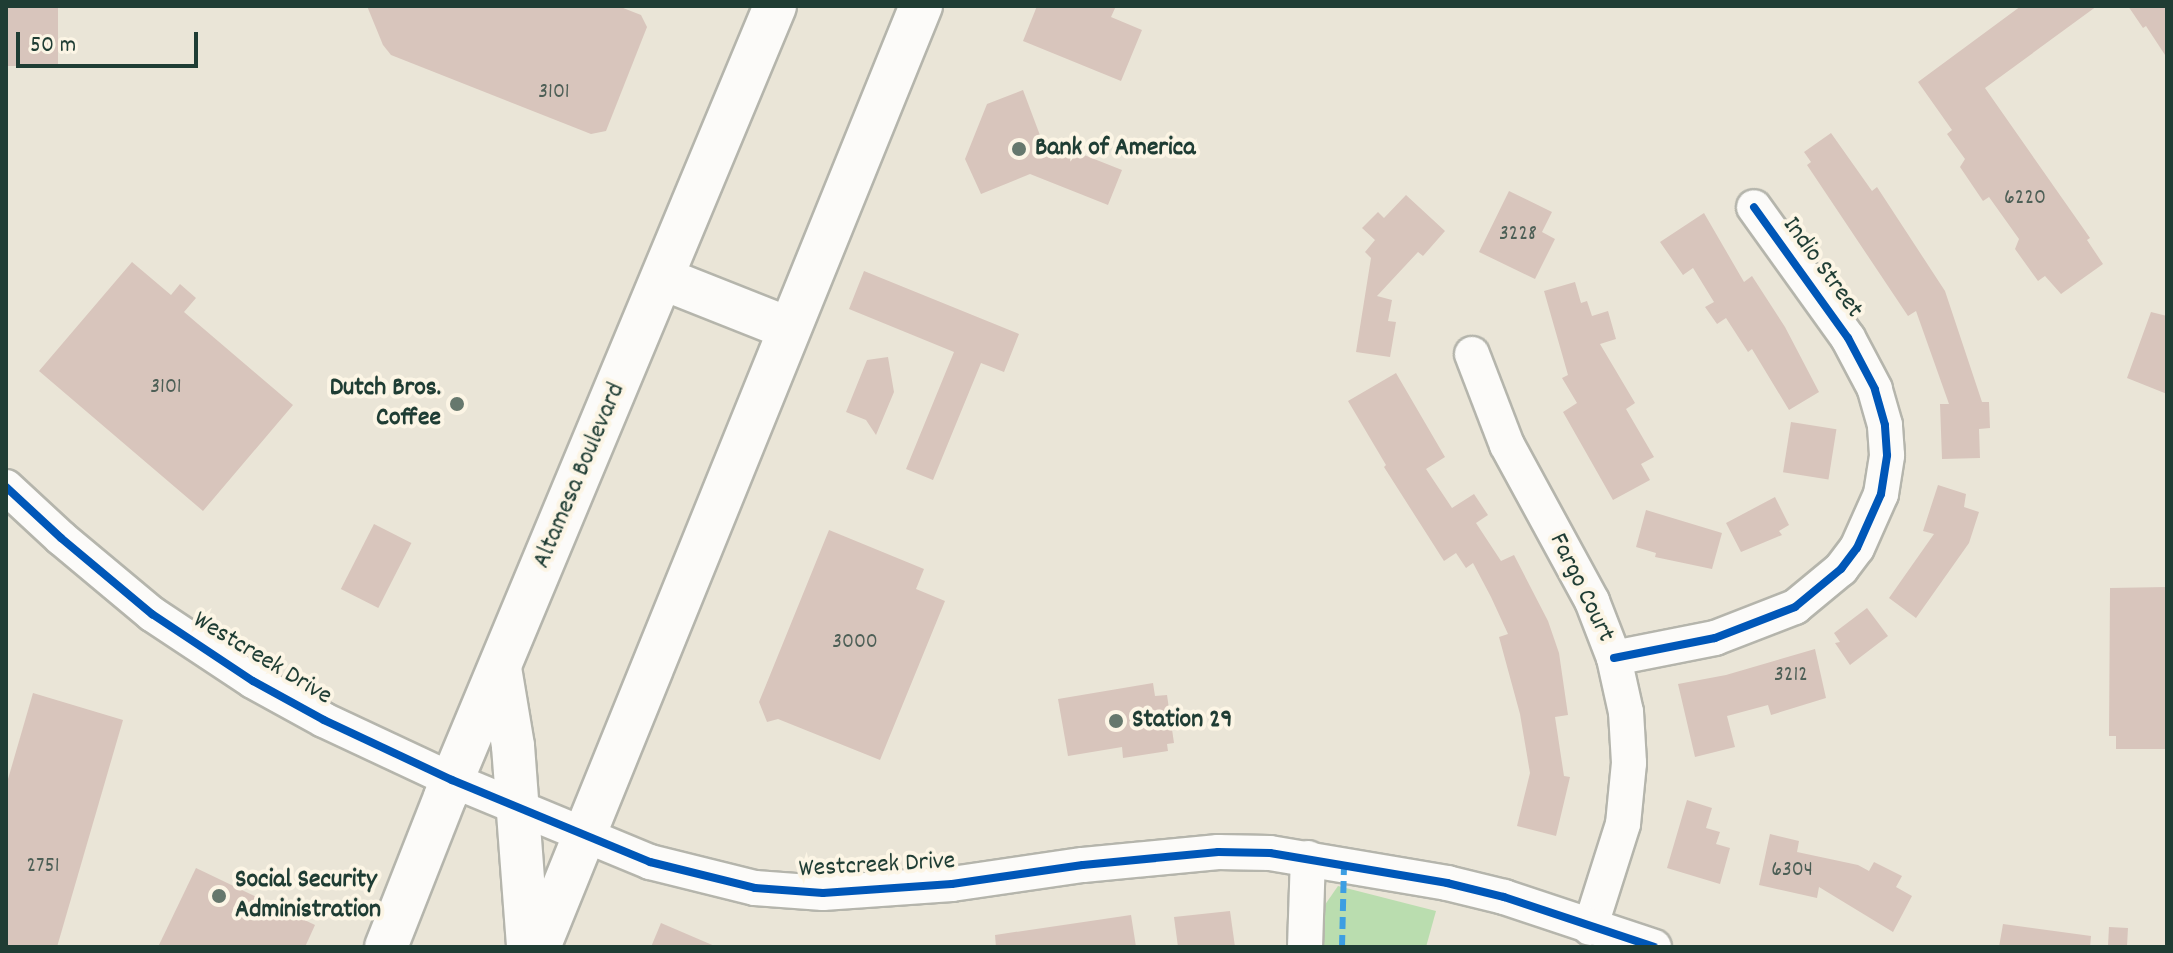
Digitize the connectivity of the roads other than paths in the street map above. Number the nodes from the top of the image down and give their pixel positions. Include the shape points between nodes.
1 (775, 6) edge
2 (921, 6) edge
3 (1754, 207) dead end
4 (664, 279) junction
5 (788, 328) junction
6 (1472, 354) dead end
7 (6, 487) edge
8 (1614, 658) junction
9 (500, 668) junction
10 (452, 780) junction
11 (516, 809) junction
12 (584, 838) junction
13 (1308, 858) junction
14 (1590, 928) junction
15 (386, 947) edge
16 (528, 947) edge
17 (539, 947) edge
18 (1305, 947) edge
19 (1654, 947) edge

1 - 4 main road, Altamesa Boulevard
2 - 5 main road
3 - 8 street, Indio Street via 1848,338 1875,389 1887,455 1881,494 1857,548 1841,569 1795,607 1715,638
4 - 5 main road
4 - 9 main road, Altamesa Boulevard
5 - 12 main road
6 - 8 street, Fargo Court via 1507,445 1592,601
7 - 10 street, Westcreek Drive via 152,614 253,681
8 - 14 street, Fargo Court via 1626,712 1629,763 1623,824
9 - 10 main road, Altamesa Boulevard
9 - 11 main road via 513,746
10 - 11 street, Westcreek Drive
10 - 15 main road, Altamesa Boulevard
11 - 12 street, Westcreek Drive
11 - 16 main road
12 - 13 street, Westcreek Drive via 650,862 755,888 823,893 952,884 1218,852
12 - 17 main road
13 - 14 street, Westcreek Drive via 1504,897
13 - 18 street
14 - 19 street, Westcreek Drive

